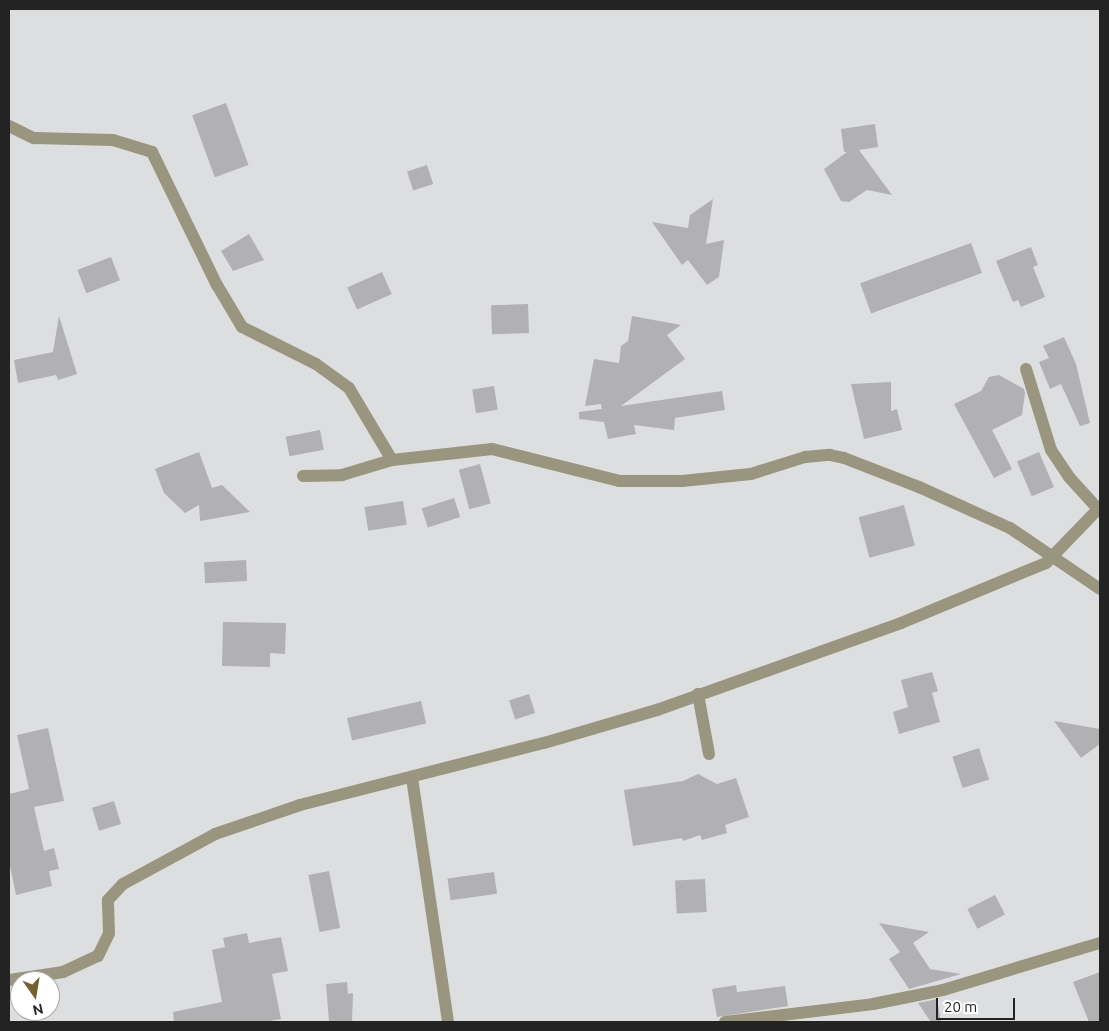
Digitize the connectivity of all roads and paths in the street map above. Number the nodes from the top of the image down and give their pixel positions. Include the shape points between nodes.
1 (9, 126) edge
2 (1026, 369) dead end
3 (392, 460) junction
4 (303, 476) dead end
5 (1099, 508) edge
6 (1054, 558) junction
7 (1100, 589) edge
8 (698, 694) junction
9 (709, 754) dead end
10 (412, 778) junction
11 (1100, 943) edge
12 (9, 980) edge
13 (448, 1022) edge
14 (725, 1022) edge

1 - 3 street via 34,138 113,140 152,152 217,285 242,327 316,364 349,388
2 - 5 street via 1051,450
3 - 4 street via 342,475
3 - 6 street via 492,449 587,475 647,482 751,474 804,457 830,455 955,502 1010,528
5 - 6 street
6 - 7 street
6 - 8 street via 944,606
8 - 9 street
8 - 10 street via 544,743
10 - 12 street via 300,805 215,834 170,856 123,884 108,900 110,933 98,956 62,972
10 - 13 street
11 - 14 street via 943,990 872,1004

